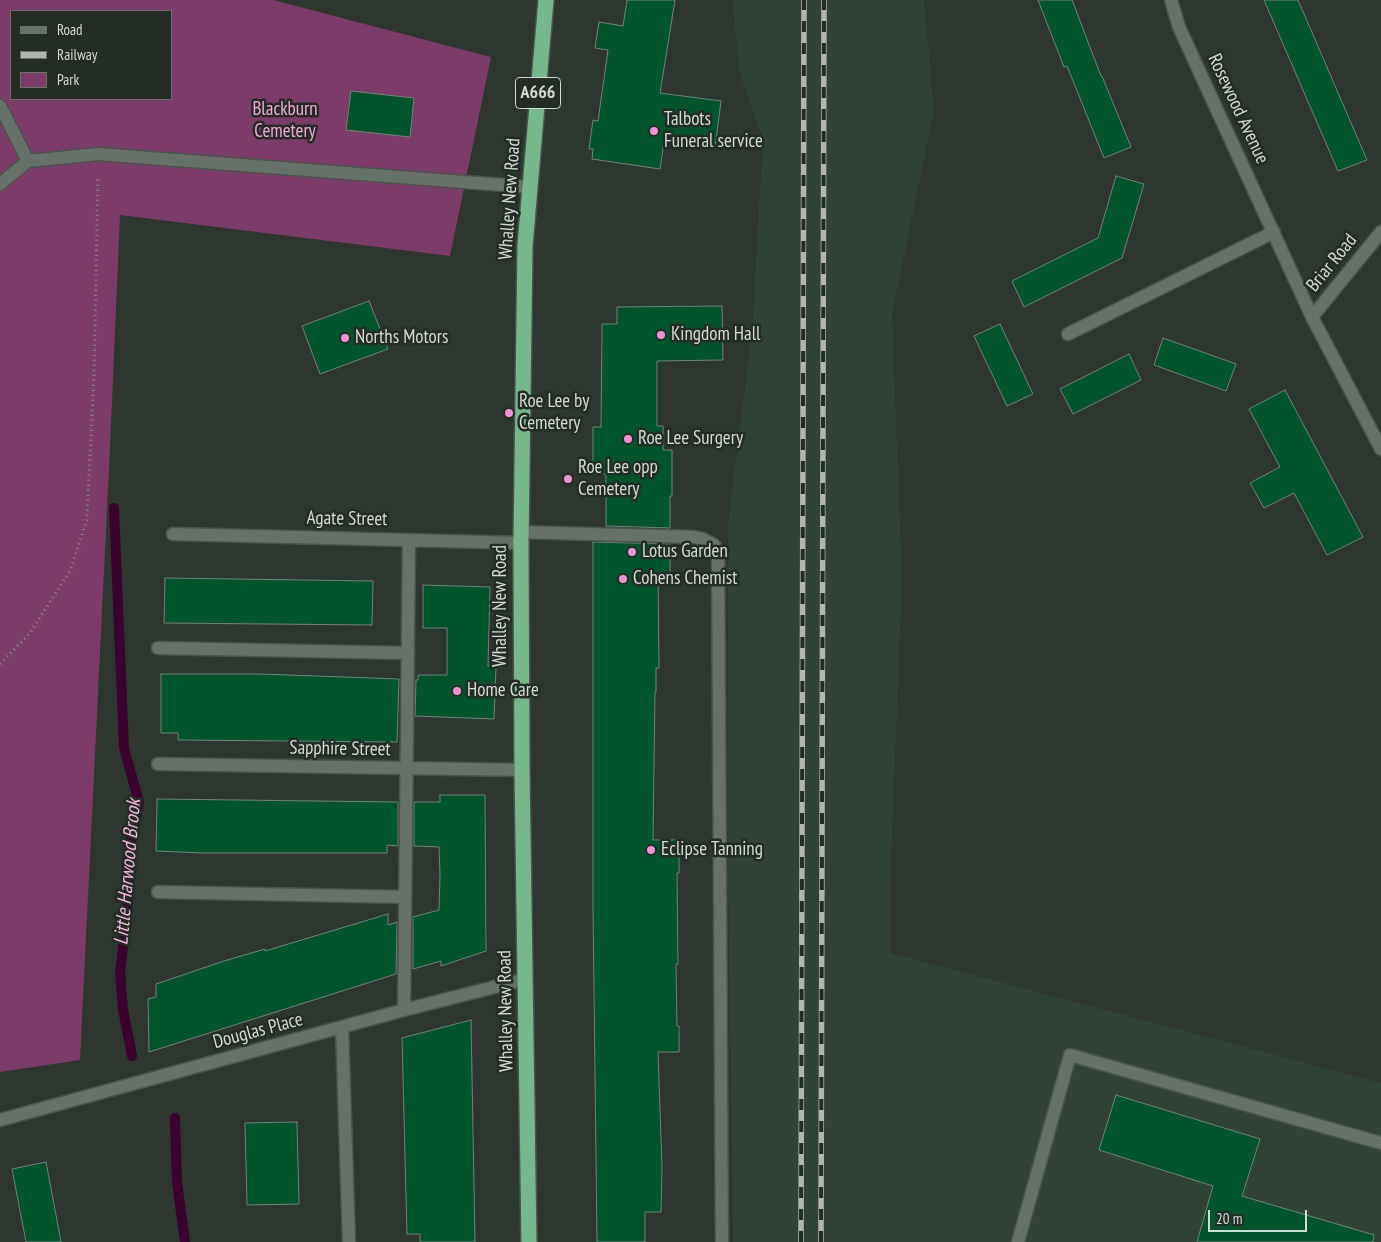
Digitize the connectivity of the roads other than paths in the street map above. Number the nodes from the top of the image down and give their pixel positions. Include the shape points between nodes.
1 (546, 0) edge
2 (1171, 0) edge
3 (0, 106) edge
4 (28, 161) junction
5 (0, 184) edge
6 (530, 187) junction
7 (1274, 232) junction
8 (1381, 232) edge
9 (1312, 317) junction
10 (1068, 334) dead end
11 (1381, 449) edge
12 (173, 534) dead end
13 (521, 537) junction
14 (409, 540) junction
15 (158, 648) dead end
16 (408, 653) junction
17 (158, 764) dead end
18 (407, 769) junction
19 (522, 770) junction
20 (158, 892) dead end
21 (405, 897) junction
22 (526, 979) junction
23 (404, 1010) junction
24 (342, 1028) junction
25 (0, 1120) edge
26 (1381, 1143) edge
27 (349, 1242) edge
28 (529, 1242) edge
29 (722, 1242) edge
30 (1018, 1242) edge

1 - 6 highway, Whalley New Road / A666
2 - 7 street, Rosewood Avenue via 1179,27
3 - 4 street
4 - 5 street
4 - 6 street via 98,154
6 - 13 highway, Whalley New Road / A666 via 525,246
7 - 9 street, Rosewood Avenue
7 - 10 street
8 - 9 street, Briar Road
9 - 11 street, Rosewood Avenue
12 - 14 street, Agate Street
13 - 14 street, Agate Street
13 - 19 highway, Whalley New Road / A666
13 - 29 street, Agate Street via 694,536 714,544 718,551
14 - 16 street
15 - 16 street
16 - 18 street
17 - 18 street, Sapphire Street
18 - 19 street, Sapphire Street
18 - 21 street
19 - 22 highway, Whalley New Road / A666
20 - 21 street
21 - 23 street
22 - 23 street, Douglas Place
22 - 28 highway, Whalley New Road / A666
23 - 24 street, Douglas Place
24 - 25 street, Douglas Place
24 - 27 street
26 - 30 street via 1070,1054

